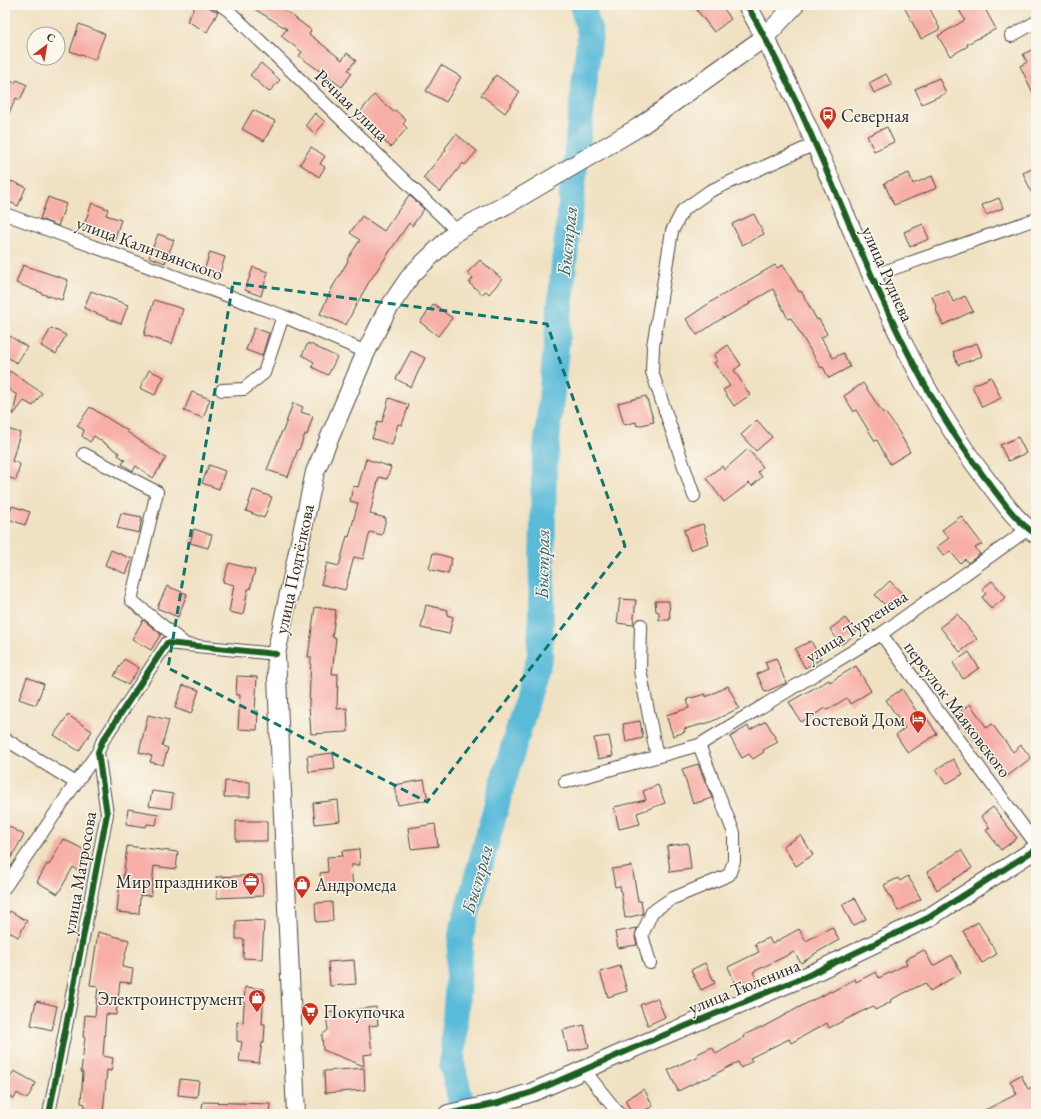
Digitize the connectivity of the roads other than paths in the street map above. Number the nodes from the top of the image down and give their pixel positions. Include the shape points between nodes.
1 (221, 5) edge
2 (747, 5) edge
3 (795, 5) edge
4 (1036, 22) edge
5 (1011, 36) dead end
6 (765, 37) junction
7 (815, 144) junction
8 (5, 214) edge
9 (1036, 219) edge
10 (457, 231) junction
11 (872, 276) junction
12 (283, 316) junction
13 (366, 352) junction
14 (222, 390) dead end
15 (84, 454) dead end
16 (694, 496) dead end
17 (1032, 532) edge
18 (641, 625) dead end
19 (881, 634) junction
20 (186, 646) junction
21 (276, 654) junction
22 (5, 739) edge
23 (699, 745) junction
24 (98, 752) junction
25 (657, 757) junction
26 (565, 782) dead end
27 (76, 783) junction
28 (1036, 844) edge
29 (1036, 849) edge
30 (5, 887) edge
31 (650, 963) dead end
32 (584, 1070) junction
33 (48, 1114) edge
34 (296, 1114) edge
35 (448, 1114) edge
36 (619, 1114) edge

1 - 10 street, Речная улица
2 - 6 main road, улица Руднева
3 - 6 main road, улица Подтёлкова
4 - 5 street
6 - 7 main road, улица Руднева
6 - 10 main road, улица Подтёлкова via 639,127 517,200
7 - 11 main road, улица Руднева
7 - 16 street via 710,191 683,210 672,231 653,346 652,372
8 - 12 street, улица Калитвянского
9 - 11 street
10 - 13 main road, улица Подтёлкова via 411,276 386,312
11 - 17 main road, улица Руднева via 909,357 965,451 1013,513
12 - 13 street, улица Калитвянского
12 - 14 street via 264,373 244,388
13 - 21 main road, улица Подтёлкова via 315,472
15 - 20 street via 157,492 131,600
17 - 19 street, улица Тургенева
18 - 25 street via 640,670
19 - 23 street, улица Тургенева
19 - 28 street, переулок Маяковского
20 - 21 street
20 - 24 street via 168,643 102,742
21 - 34 main road, улица Подтёлкова
22 - 27 street
23 - 25 street, улица Тургенева
23 - 31 street via 734,834 734,861 729,875 671,899 652,912 642,935
24 - 27 street
24 - 33 street, улица Матросова via 107,814
25 - 26 street, улица Тургенева
27 - 30 street
29 - 32 main road, улица Тюленина via 928,918 809,975
32 - 35 main road, улица Тюленина via 533,1092
32 - 36 street

